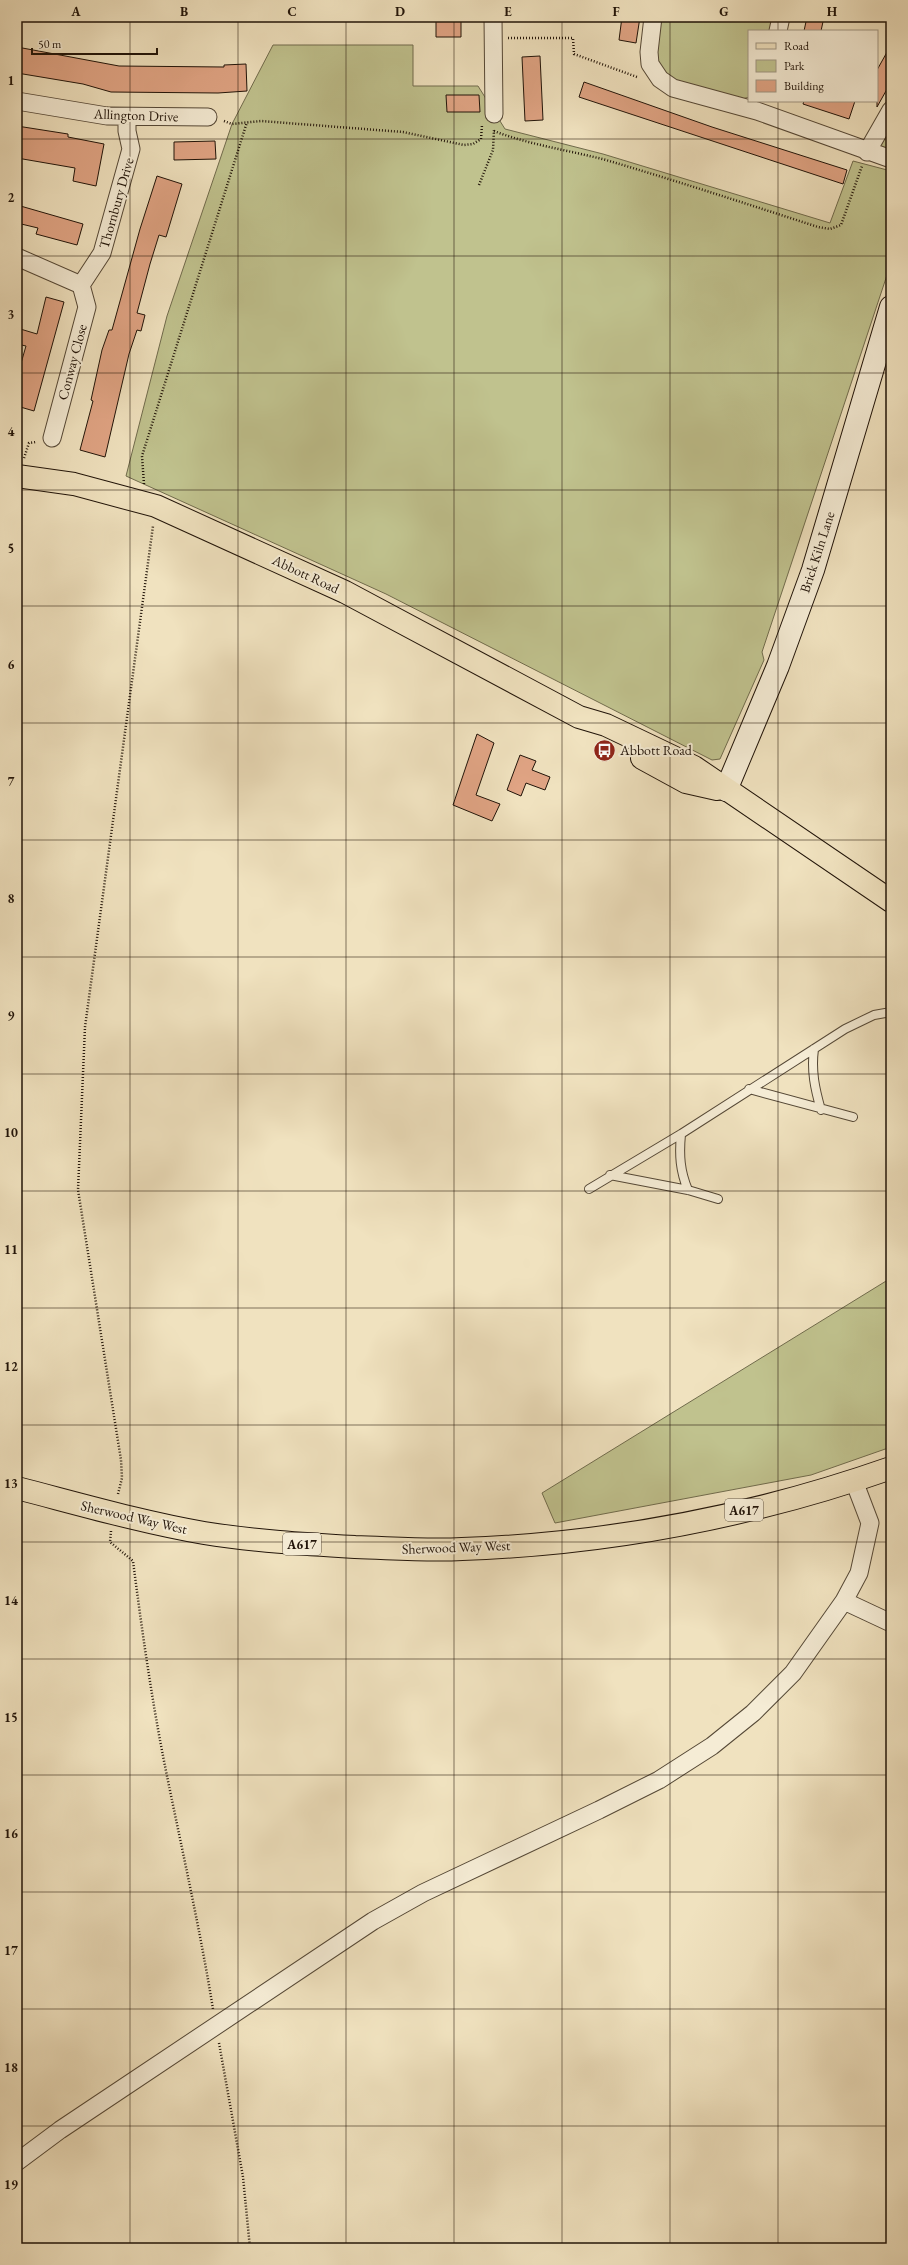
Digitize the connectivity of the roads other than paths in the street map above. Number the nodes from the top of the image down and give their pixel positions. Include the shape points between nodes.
1 (494, 17) edge
2 (653, 17) edge
3 (781, 17) edge
4 (778, 30) edge
5 (17, 101) edge
6 (758, 106) edge
7 (891, 110) edge
8 (494, 114) road end
9 (127, 117) junction
10 (208, 117) road end
11 (867, 152) junction
12 (891, 159) edge
13 (17, 257) edge
14 (81, 285) junction
15 (891, 307) edge
16 (52, 438) dead end
17 (20, 467) edge
18 (726, 790) junction
19 (891, 901) edge
20 (891, 1012) edge
21 (814, 1049) junction
22 (749, 1089) junction
23 (821, 1110) junction
24 (853, 1117) dead end
25 (681, 1134) junction
26 (610, 1176) junction
27 (589, 1189) dead end
28 (688, 1190) junction
29 (718, 1199) dead end
30 (891, 1468) edge
31 (854, 1481) junction
32 (17, 1488) edge
33 (844, 1601) junction
34 (891, 1623) edge
35 (17, 2162) edge

1 - 8 street
2 - 6 street via 650,64 660,79 673,88
3 - 4 street
5 - 9 street, Allington Drive
6 - 11 street
7 - 11 street
9 - 10 street, Allington Drive
9 - 14 street, Thornbury Drive via 131,149 102,254
11 - 12 street
13 - 14 street
14 - 16 street, Conway Close via 87,307
15 - 18 street, Brick Kiln Lane via 813,570 778,666
17 - 18 main road, Abbott Road via 156,506 345,592 579,717 602,736 686,782
18 - 19 main road, Abbott Road
20 - 21 lane via 874,1015
21 - 22 lane
21 - 23 lane via 811,1067
22 - 23 lane
22 - 25 lane
23 - 24 lane
25 - 26 lane
25 - 28 lane via 681,1173
26 - 27 lane
26 - 28 lane
28 - 29 lane
30 - 31 main road, Sherwood Way West / A617
31 - 32 main road, Sherwood Way West / A617 via 816,1493 716,1517 593,1539 462,1549 290,1544 204,1533
31 - 33 street via 870,1523 859,1573
33 - 34 street
33 - 35 street via 793,1673 753,1713 712,1746 659,1780 423,1893 373,1921 60,2130

